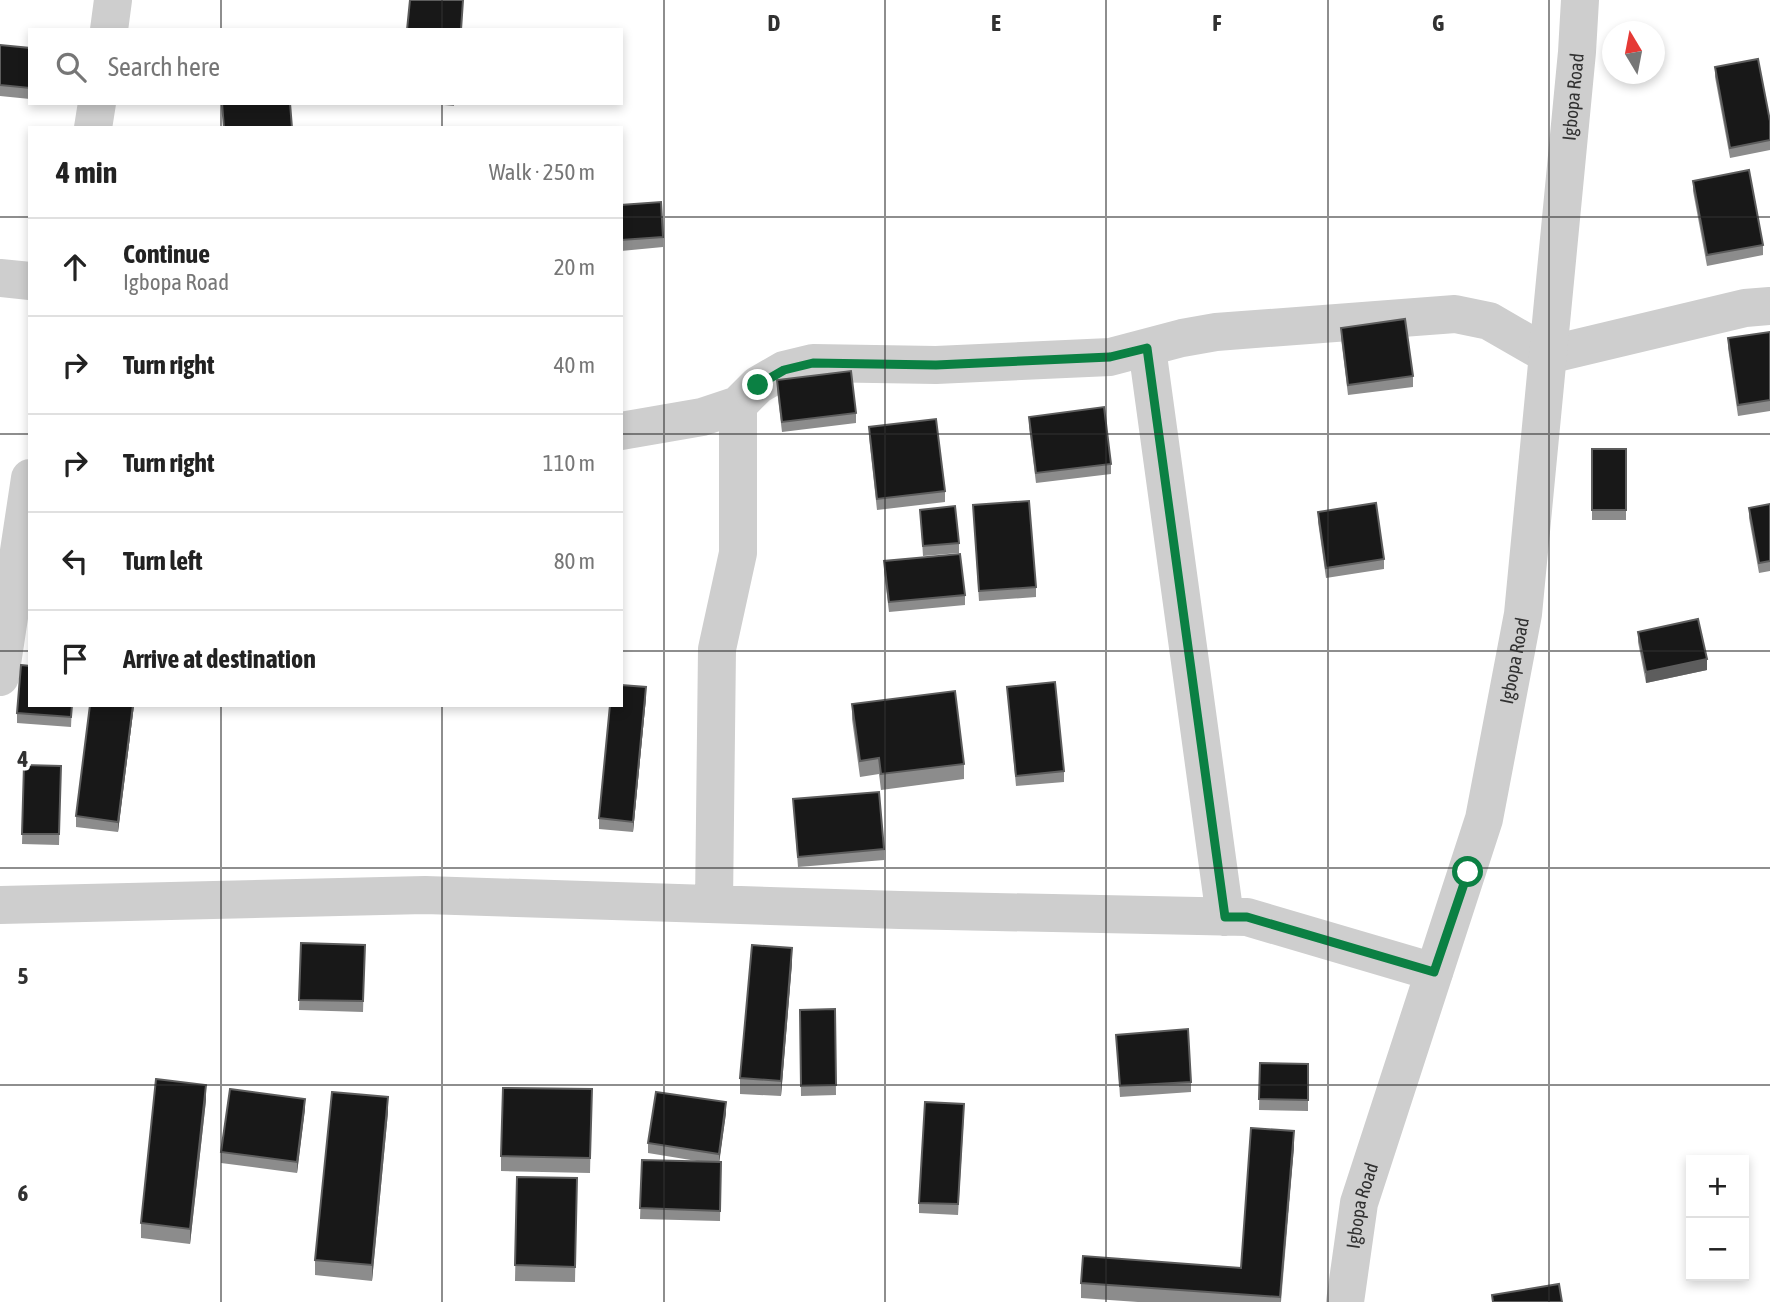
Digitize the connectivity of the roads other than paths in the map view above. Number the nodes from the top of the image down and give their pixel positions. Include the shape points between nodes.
1 (113, 0) edge
2 (1580, 0) edge
3 (109, 28) edge
4 (97, 105) edge
5 (93, 126) edge
6 (0, 278) edge
7 (28, 281) edge
8 (1770, 306) edge
9 (1147, 348) junction
10 (1548, 355) junction
11 (738, 405) junction
12 (623, 430) edge
13 (28, 493) edge
14 (0, 677) edge
15 (714, 904) junction
16 (0, 905) edge
17 (1225, 917) junction
18 (1434, 972) junction
19 (1345, 1302) edge

1 - 3 street
2 - 10 street, Igbopa Road
4 - 5 street
6 - 7 street
8 - 10 street
9 - 10 street via 1216,332 1455,314 1489,321
9 - 11 street via 1110,357 936,365 813,363 784,370 758,385
9 - 17 street
10 - 18 street, Igbopa Road via 1521,627 1484,819
11 - 12 street via 702,417
11 - 15 street via 738,553 717,649
13 - 14 street
15 - 16 street via 425,895
15 - 17 street
17 - 18 street via 1247,917
18 - 19 street, Igbopa Road via 1359,1203

